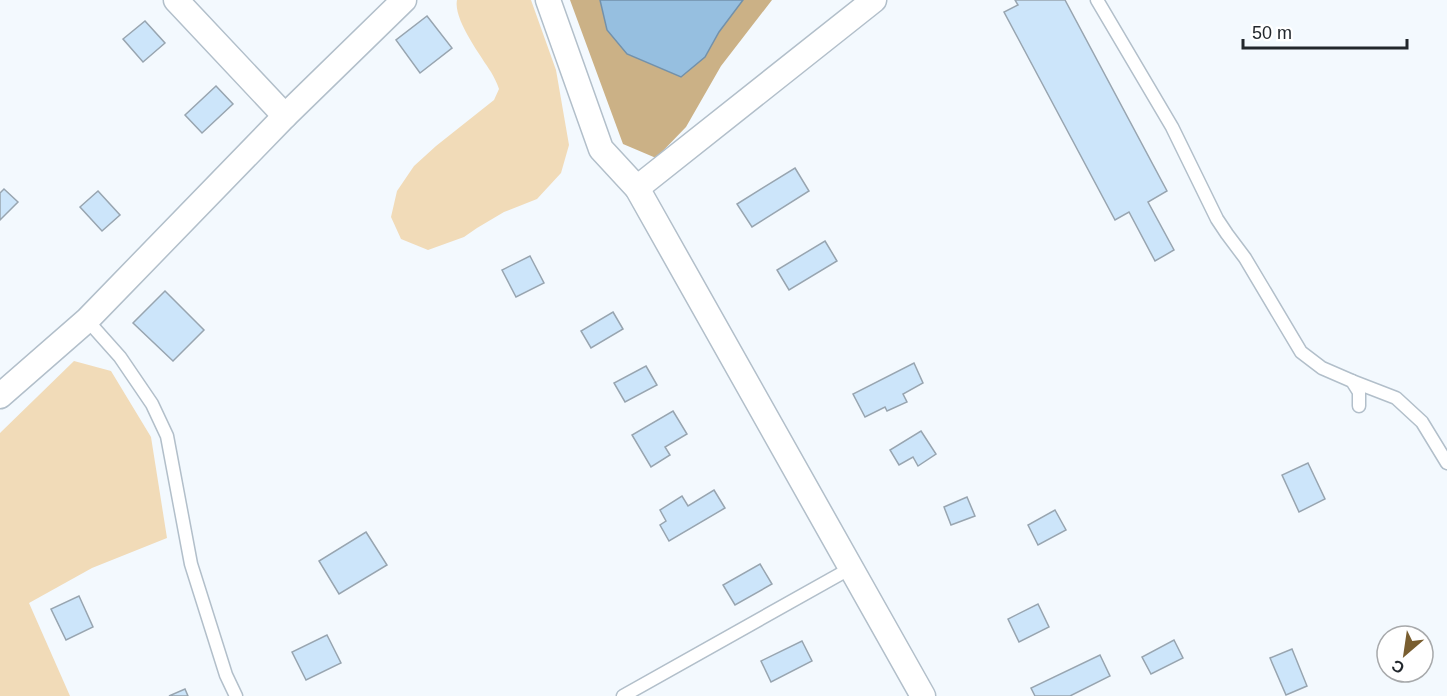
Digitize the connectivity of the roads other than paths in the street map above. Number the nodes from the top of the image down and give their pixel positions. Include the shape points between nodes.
1 (176, 0) edge
2 (404, 0) edge
3 (548, 0) edge
4 (874, 0) edge
5 (1097, 0) edge
6 (285, 116) junction
7 (637, 188) junction
8 (87, 320) junction
9 (1352, 381) junction
10 (0, 396) edge
11 (1359, 406) dead end
12 (1447, 463) edge
13 (851, 568) junction
14 (236, 696) edge
15 (623, 696) edge
16 (923, 696) edge

1 - 6 street
2 - 6 street
3 - 7 street via 601,149
4 - 7 street
5 - 9 lane via 1172,127 1217,219 1301,352 1322,369
6 - 8 street
7 - 13 street
8 - 10 street
8 - 14 lane via 140,385 167,436 191,564
9 - 11 lane via 1359,392
9 - 12 lane via 1396,398 1422,422
13 - 15 lane
13 - 16 street

